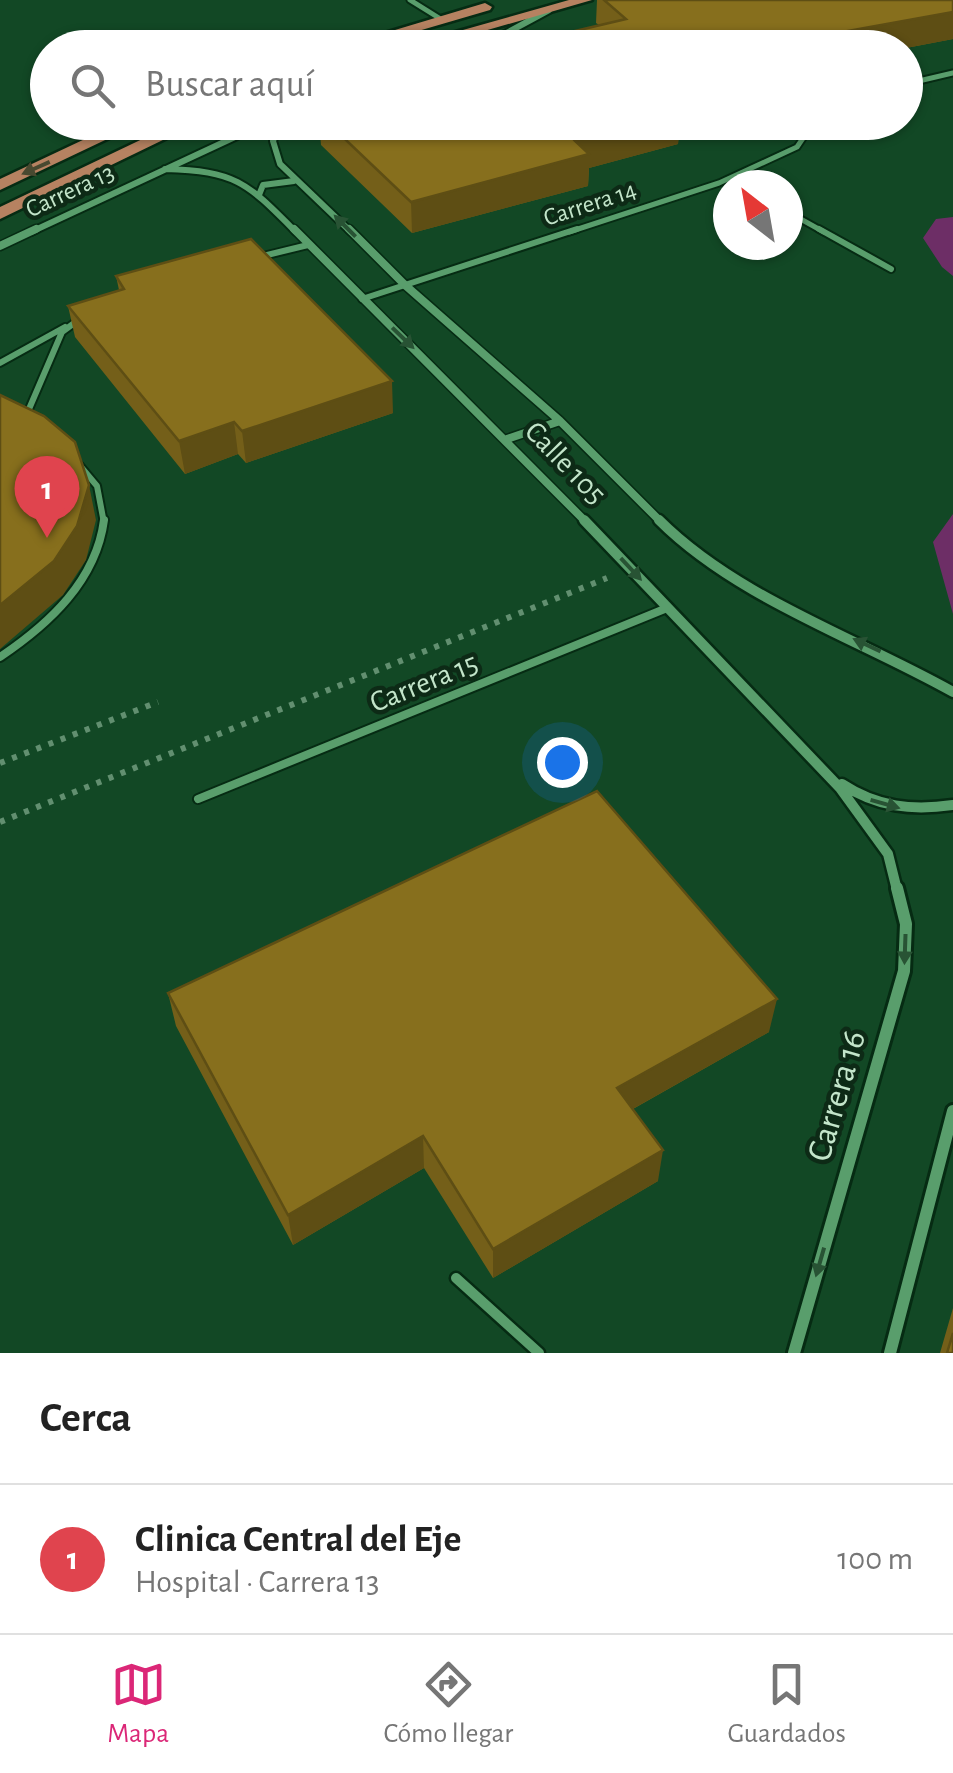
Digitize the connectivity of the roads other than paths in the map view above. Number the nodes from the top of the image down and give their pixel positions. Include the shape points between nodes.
1 (410, 0) edge
2 (585, 0) edge
3 (495, 4) dead end
4 (556, 6) junction
5 (439, 18) junction
6 (400, 30) edge
7 (470, 30) edge
8 (512, 30) edge
9 (953, 73) edge
10 (923, 80) edge
11 (96, 140) edge
12 (152, 140) edge
13 (228, 140) edge
14 (270, 140) edge
15 (802, 140) edge
16 (165, 169) junction
17 (747, 170) edge
18 (302, 183) junction
19 (0, 185) edge
20 (713, 185) edge
21 (259, 195) junction
22 (0, 214) edge
23 (803, 220) edge
24 (308, 245) junction
25 (0, 246) edge
26 (254, 259) edge
27 (891, 270) dead end
28 (405, 285) junction
29 (362, 299) junction
30 (0, 363) edge
31 (560, 421) junction
32 (22, 425) edge
33 (507, 439) junction
34 (64, 452) edge
35 (667, 608) junction
36 (0, 657) edge
37 (953, 692) edge
38 (825, 772) junction
39 (198, 799) dead end
40 (953, 805) edge
41 (888, 854) joint
42 (953, 1110) edge
43 (456, 1278) dead end
44 (539, 1353) edge
45 (794, 1353) edge
46 (890, 1353) edge

1 - 5 lane
2 - 4 main road
3 - 5 main road
4 - 7 main road
4 - 8 street
5 - 6 main road
9 - 10 lane
11 -> 19 main road
12 - 22 main road
13 - 16 street, Carrera 13
14 - 18 street, Calle 105 via 283,170
15 - 17 lane, Carrera 14
16 - 21 street, Calle 105 via 222,174
16 - 25 street, Carrera 13
18 - 21 street via 272,181
28 -> 18 street, Calle 105
20 - 28 lane, Carrera 14
21 - 24 street, Calle 105
23 - 27 lane
24 - 26 lane
24 - 29 street, Calle 105
28 - 29 lane, Carrera 14
28 - 31 street, Calle 105
29 -> 33 street, Calle 105
30 - 32 lane via 82,318 62,332
31 - 33 street
37 -> 31 street, Calle 105 via 690,551
33 -> 35 street, Calle 105
34 - 36 lane via 93,474 104,511 96,560 62,610
35 - 38 street, Calle 105
35 - 39 lane, Carrera 15
38 -> 40 street via 892,808
38 - 41 street, Calle 105
41 -> 45 street, Carrera 16 via 906,924 904,971
42 - 46 street
43 - 44 lane

